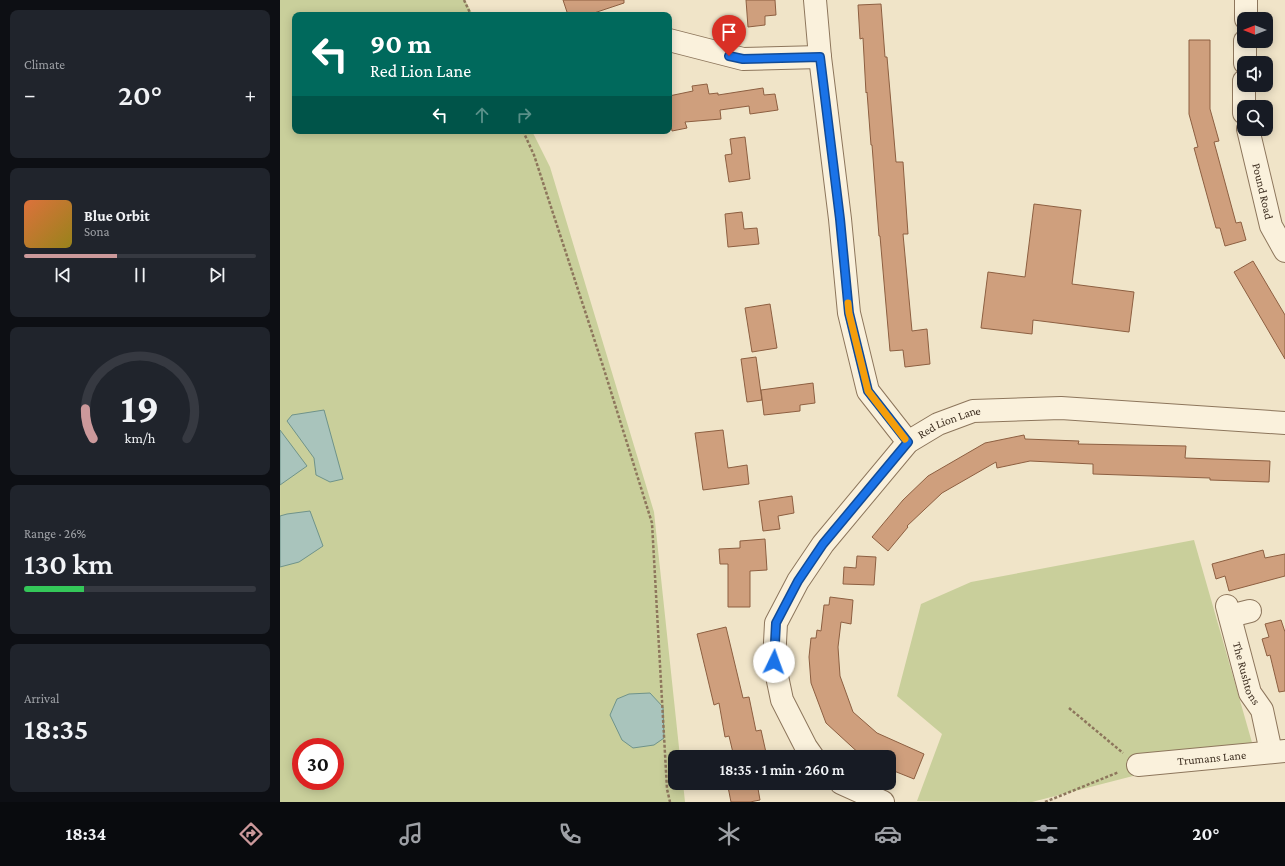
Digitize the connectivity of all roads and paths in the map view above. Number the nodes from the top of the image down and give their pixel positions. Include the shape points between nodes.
1 (464, 0) edge
2 (815, 0) edge
3 (1246, 0) edge
4 (470, 12) edge
5 (1246, 12) edge
6 (672, 41) edge
7 (820, 57) junction
8 (524, 134) edge
9 (1250, 136) edge
10 (1285, 250) edge
11 (1285, 423) edge
12 (908, 442) junction
13 (1235, 611) dead end
14 (1069, 708) dead end
15 (808, 750) edge
16 (1278, 751) edge
17 (1138, 765) junction
18 (856, 790) edge
19 (670, 802) edge
20 (883, 802) edge
21 (1045, 802) edge

1 - 4 path
2 - 7 street, Red Lion Lane
3 - 5 street
6 - 7 street via 743,59
7 - 12 street, Red Lion Lane via 851,320 868,391
8 - 19 path via 534,155 652,523 667,788
9 - 10 street, Pound Road via 1271,226
11 - 12 street, Red Lion Lane via 1061,408 973,411 938,424
12 - 15 street via 823,544 798,581 776,623 774,662 782,700
13 - 16 street, The Rushtons via 1250,693 1262,710
14 - 17 path
16 - 17 street, Trumans Lane
17 - 21 path
18 - 20 street

